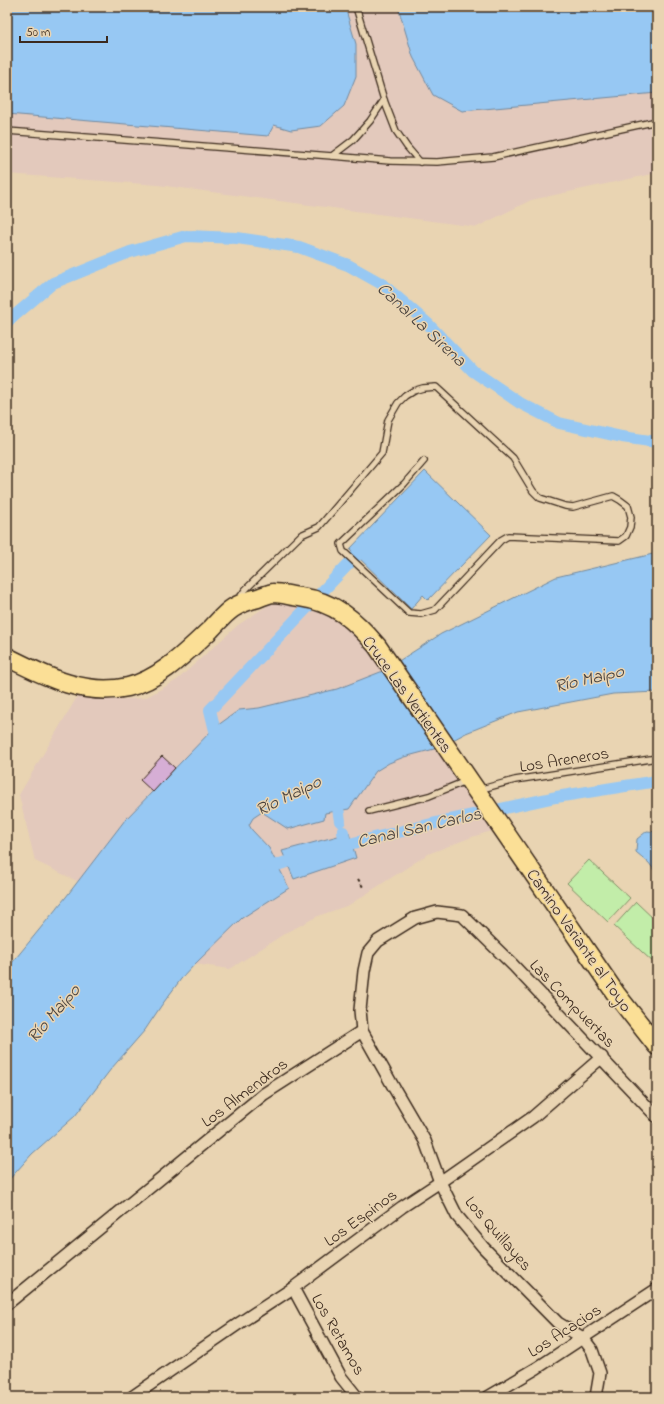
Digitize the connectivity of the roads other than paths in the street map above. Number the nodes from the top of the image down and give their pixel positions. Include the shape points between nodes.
1 (356, 7) edge
2 (384, 100) junction
3 (657, 121) edge
4 (7, 131) edge
5 (332, 156) junction
6 (420, 162) junction
7 (424, 461) dead end
8 (233, 608) junction
9 (7, 657) edge
10 (657, 758) edge
11 (475, 789) junction
12 (369, 811) dead end
13 (505, 833) joint
14 (362, 1031) junction
15 (657, 1046) edge
16 (602, 1058) junction
17 (657, 1117) edge
18 (440, 1182) junction
19 (293, 1288) junction
20 (657, 1289) edge
21 (7, 1304) edge
22 (583, 1338) junction
23 (132, 1397) edge
24 (357, 1397) edge
25 (488, 1397) edge
26 (596, 1397) edge

1 - 2 lane
2 - 5 lane via 370,122 353,140
2 - 6 lane via 396,131
3 - 6 lane via 494,157
4 - 5 lane
5 - 6 lane
7 - 8 lane via 404,484 341,544 343,551 409,613 422,614 435,610 501,540 508,536 619,541 626,536 630,527 628,506 613,496 573,507 540,498 513,458 436,387 423,388 413,391 398,403 388,420 382,453 320,527 301,535 246,590
8 - 9 main road, Cruce Las Vertientes via 185,654 154,676 111,690 96,690 69,684
8 - 11 main road, Cruce Las Vertientes via 273,593 307,598 330,605 357,625 385,658
10 - 11 lane, Los Areneros via 515,780
11 - 12 lane, Los Areneros via 429,796
11 - 13 main road, Cruce Las Vertientes
13 - 15 main road, Camino Variante al Toyo via 616,994
14 - 16 street, Las Compuertas via 360,1010 368,953 378,940 415,918 436,912 462,915
14 - 18 street, Los Quillayes via 425,1140
14 - 21 street, Los Almendros via 264,1094
16 - 17 street, Las Compuertas
16 - 18 street, Los Espinos via 533,1117
18 - 19 street, Los Espinos
18 - 22 street, Los Quillayes via 457,1216 483,1246 558,1323
19 - 23 street, Los Espinos
19 - 24 street, Los Retamos via 341,1377
20 - 22 street, Los Acacios
22 - 25 street, Los Acacios
22 - 26 street, Los Quillayes via 592,1350 600,1373

